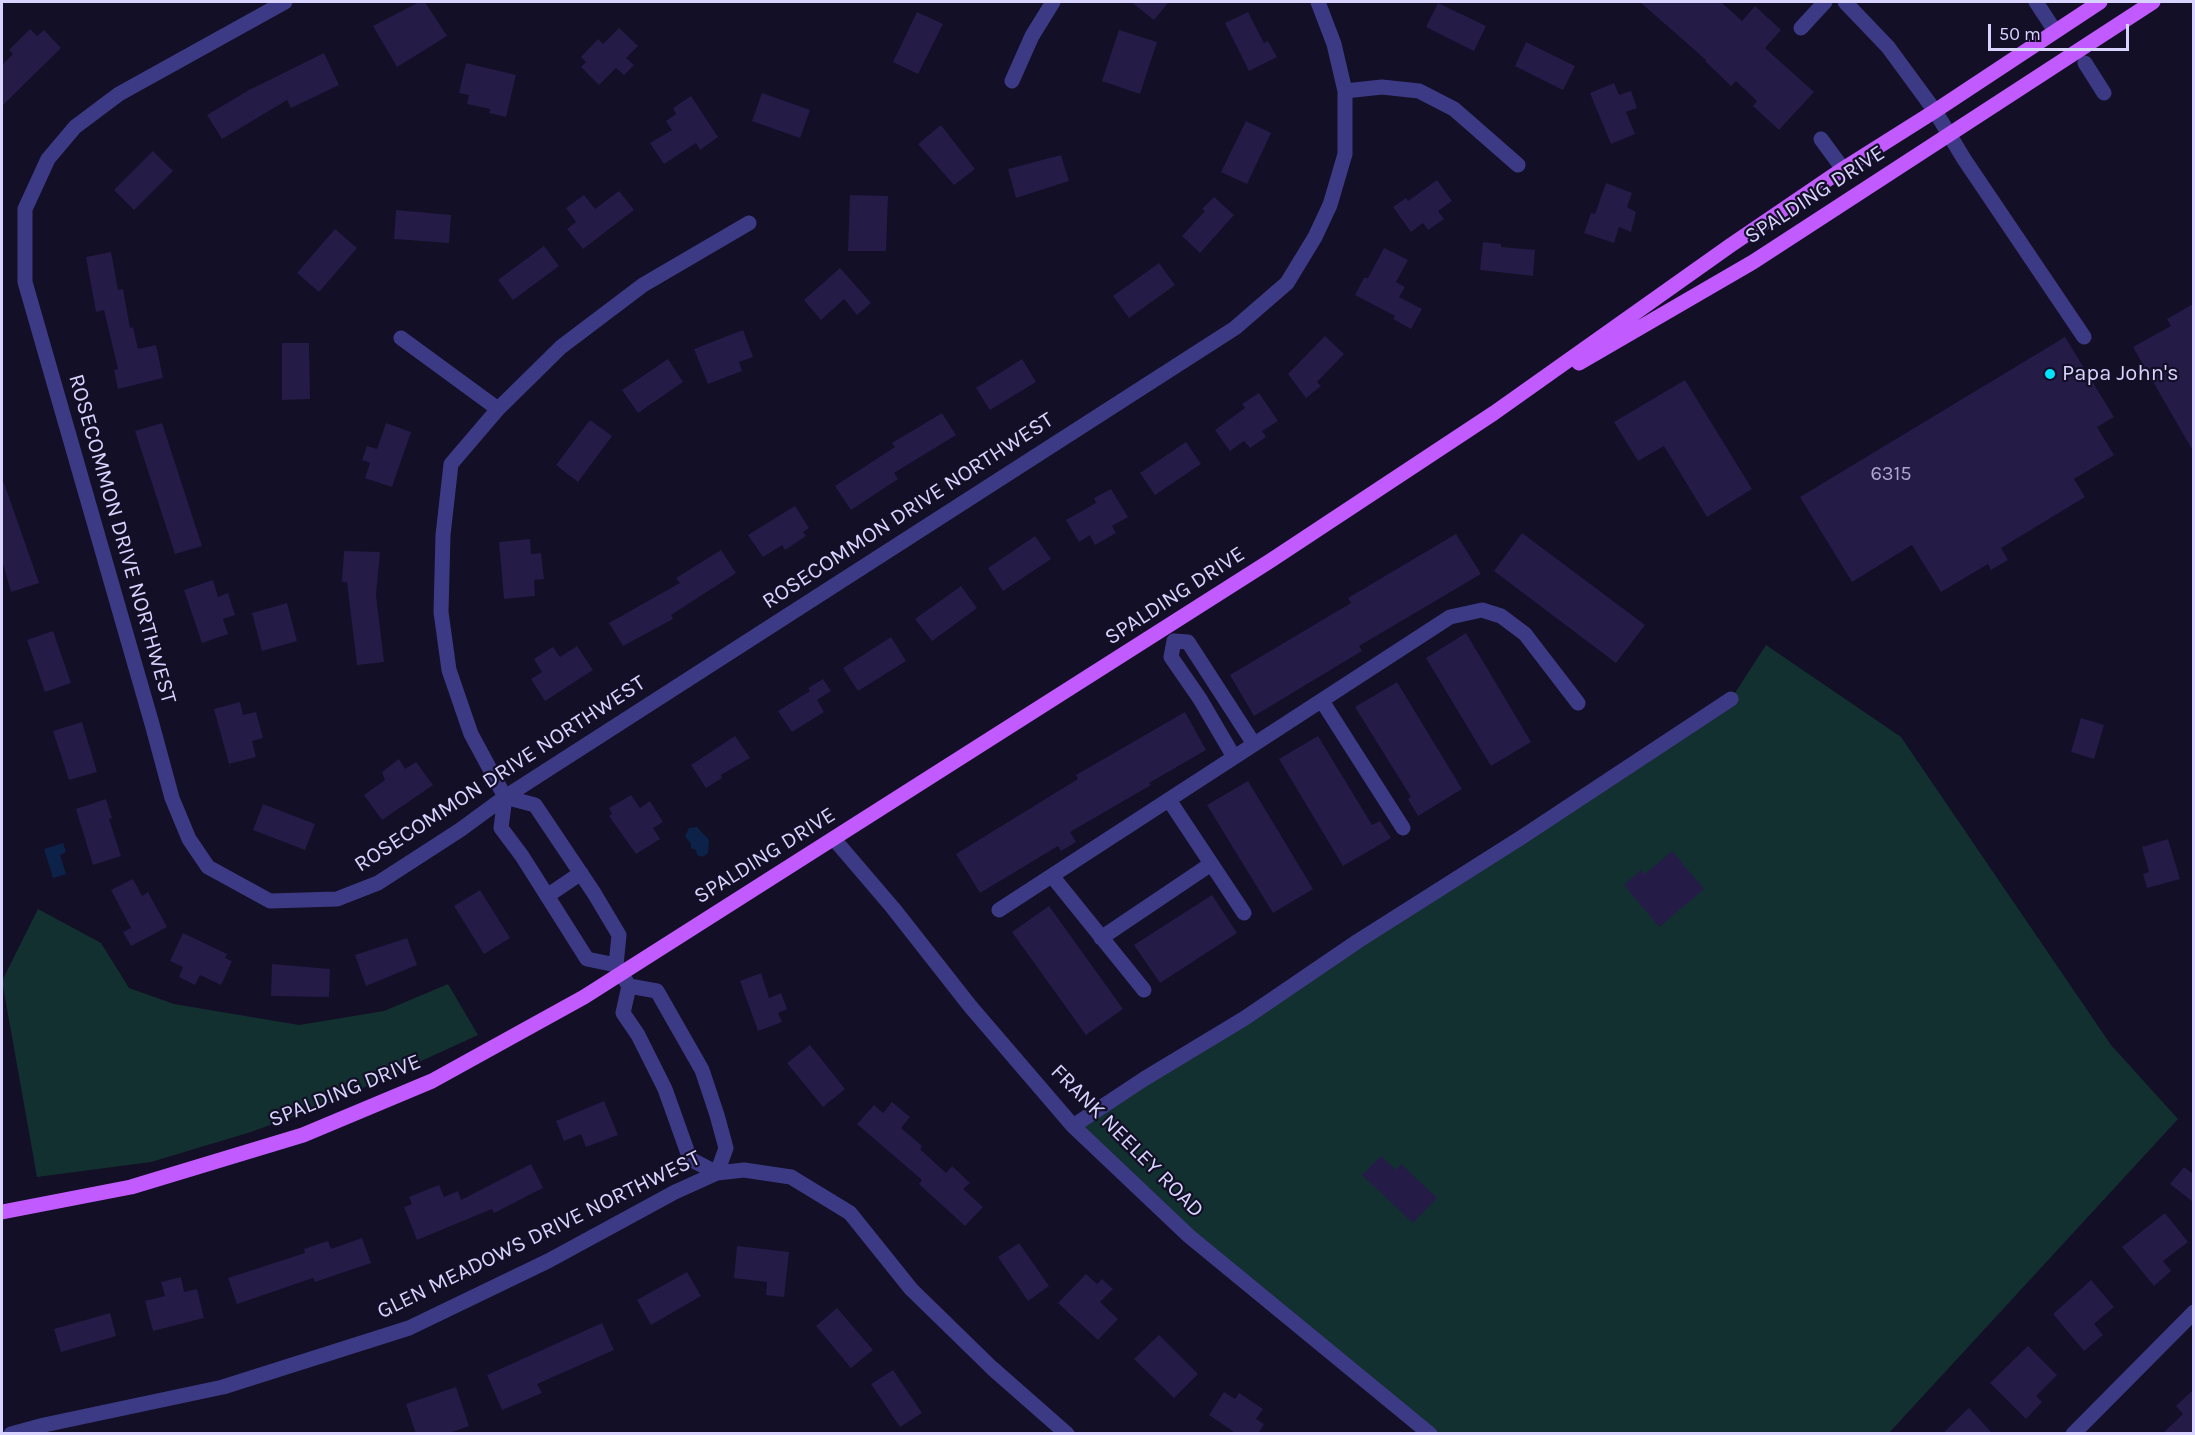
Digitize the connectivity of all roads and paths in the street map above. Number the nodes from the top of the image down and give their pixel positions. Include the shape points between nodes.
1 (285, 2) edge
2 (1053, 2) edge
3 (1318, 2) edge
4 (1825, 2) edge
5 (1845, 2) edge
6 (2036, 2) edge
7 (2100, 2) edge
8 (2153, 2) edge
9 (1801, 28) dead end
10 (2055, 31) junction
11 (2085, 63) dead end
12 (1012, 81) dead end
13 (1345, 91) junction
14 (2104, 93) dead end
15 (1935, 111) junction
16 (1950, 135) junction
17 (1821, 138) dead end
18 (1518, 165) dead end
19 (1843, 169) junction
20 (750, 223) dead end
21 (2084, 337) dead end
22 (401, 338) dead end
23 (498, 409) junction
24 (1494, 413) junction
25 (1169, 635) junction
26 (1731, 699) dead end
27 (1322, 700) junction
28 (1578, 703) dead end
29 (1254, 744) junction
30 (1234, 757) junction
31 (505, 797) junction
32 (1169, 800) junction
33 (1404, 828) dead end
34 (834, 839) junction
35 (1211, 864) junction
36 (581, 873) junction
37 (1052, 876) junction
38 (548, 896) junction
39 (999, 910) dead end
40 (1244, 913) dead end
41 (1101, 938) junction
42 (622, 975) junction
43 (1144, 990) dead end
44 (1073, 1126) junction
45 (717, 1173) junction
46 (2, 1212) edge
47 (2193, 1312) edge
48 (45, 1429) edge
49 (11, 1434) edge
50 (1067, 1434) edge
51 (1430, 1434) edge
52 (2073, 1434) edge

1 - 31 street, ROSECOMMON DRIVE NORTHWEST via 176,60 119,94 75,127 48,159 25,209 25,282 172,798 189,839 208,867 270,901 337,899 378,883
2 - 12 street
3 - 13 street, ROSECOMMON DRIVE NORTHWEST via 1334,44
4 - 9 street
5 - 15 street via 1888,47
6 - 10 street
7 - 10 main road, SPALDING DRIVE
8 - 16 main road, SPALDING DRIVE
10 - 15 main road, SPALDING DRIVE
11 - 14 street
13 - 18 street via 1382,87 1419,92 1454,109
13 - 31 street, ROSECOMMON DRIVE NORTHWEST via 1346,154 1330,205 1287,283 1235,328
15 - 16 street
15 - 19 main road, SPALDING DRIVE
16 - 21 street
16 - 24 main road, SPALDING DRIVE via 1753,262
17 - 19 street
19 - 24 main road, SPALDING DRIVE
20 - 23 street via 643,285 561,347
22 - 23 street
23 - 31 street via 451,464 443,535 441,612 449,670 473,739
24 - 25 main road, SPALDING DRIVE
25 - 29 street, SPALDING DRIVE via 1188,642
25 - 30 street, SPALDING DRIVE via 1171,657
25 - 34 main road, SPALDING DRIVE
26 - 44 street via 1245,1018
27 - 28 street via 1450,617 1482,610 1501,616 1525,634
27 - 29 street
27 - 33 street
29 - 30 street
30 - 32 street
31 - 36 street via 535,805
31 - 38 street via 501,828
32 - 35 street
32 - 37 street
34 - 42 main road, SPALDING DRIVE
34 - 44 street, FRANK NEELEY ROAD
35 - 40 street
35 - 41 street
36 - 38 street
36 - 42 street via 619,935
37 - 39 street
37 - 41 street
38 - 42 street via 587,959
41 - 43 street
42 - 45 street via 623,1013 665,1089 690,1159
42 - 45 street via 657,991 702,1070 726,1148
42 - 46 main road, SPALDING DRIVE via 432,1081 303,1135 131,1188
44 - 51 street, FRANK NEELEY ROAD via 1189,1236
45 - 48 street, GLEN MEADOWS DRIVE NORTHWEST via 409,1328 223,1387
45 - 50 street, GLEN MEADOWS DRIVE NORTHWEST via 744,1170 791,1177 850,1213 911,1289
47 - 52 street
48 - 49 street, GLEN MEADOWS DRIVE NORTHWEST

